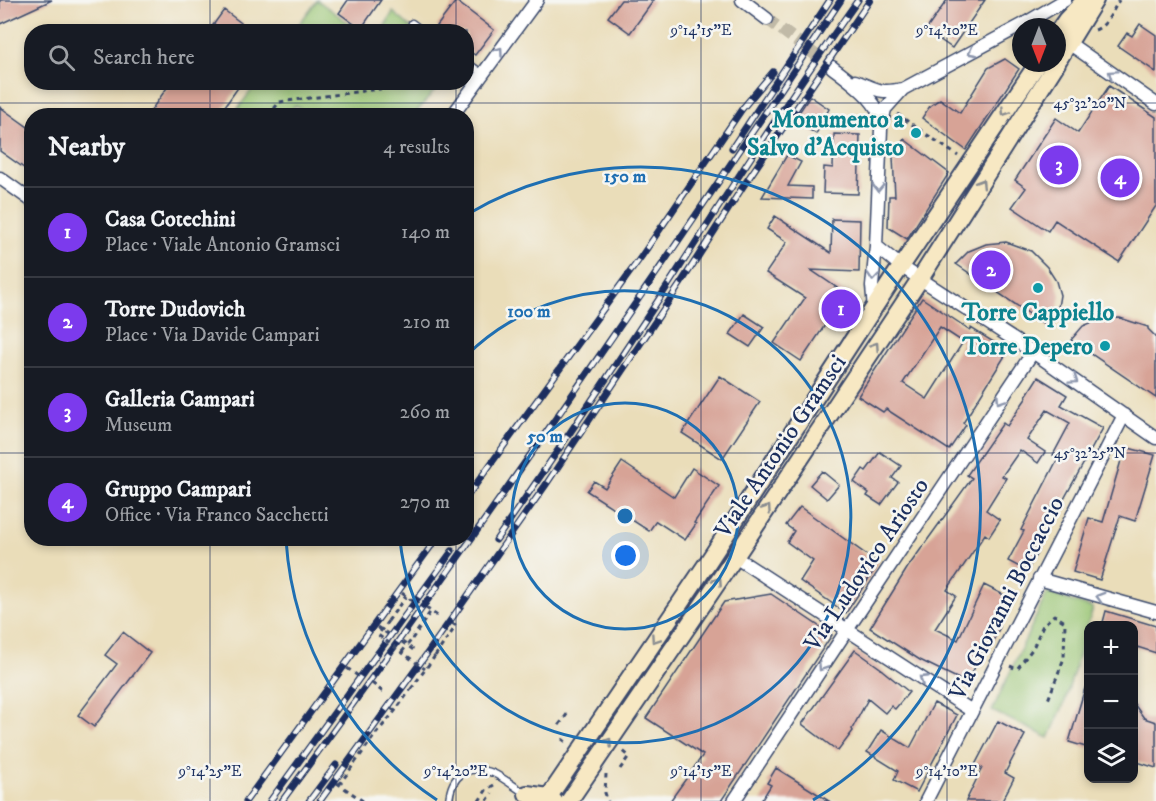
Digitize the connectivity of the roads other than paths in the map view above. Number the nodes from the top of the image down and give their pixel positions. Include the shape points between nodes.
1 (537, 0) edge
2 (742, 0) edge
3 (1065, 0) edge
4 (1085, 0) edge
5 (1095, 0) edge
6 (1034, 18) edge
7 (767, 19) tunnel mouth
8 (1066, 20) edge
9 (1012, 30) edge
10 (1066, 32) edge
11 (1066, 41) edge
12 (474, 68) edge
13 (832, 68) tunnel mouth
14 (1032, 72) edge
15 (1051, 72) edge
16 (483, 74) junction
17 (846, 78) junction
18 (474, 86) edge
19 (903, 89) junction
20 (471, 90) edge
21 (1156, 104) edge
22 (458, 108) edge
23 (881, 129) junction
24 (0, 178) edge
25 (24, 195) edge
26 (876, 246) junction
27 (902, 267) junction
28 (920, 279) junction
29 (874, 309) junction
30 (1033, 352) junction
31 (1124, 415) junction
32 (1156, 438) edge
33 (735, 557) junction
34 (1039, 579) junction
35 (1156, 612) edge
36 (847, 630) junction
37 (972, 711) junction
38 (560, 780) junction
39 (578, 798) edge
40 (448, 799) edge
41 (542, 799) edge
42 (734, 801) edge
43 (926, 801) edge

16 -> 1 street
2 - 7 street
3 - 6 street
4 - 8 main road, Viale Antonio Gramsci
5 - 10 main road, Viale Antonio Gramsci
9 -> 19 street
21 -> 11 street
12 - 16 lane
13 - 17 street
14 -> 27 main road, Viale Antonio Gramsci
28 -> 15 main road, Viale Antonio Gramsci
16 - 18 street
17 - 19 street via 881,92
17 - 23 street via 874,103
19 - 23 street via 885,109
20 - 22 street
23 -> 26 street
24 - 25 street
26 - 27 street
26 -> 29 street
27 - 28 street
27 - 29 main road, Viale Antonio Gramsci
28 - 30 street
33 -> 28 main road, Viale Antonio Gramsci
29 -> 38 main road, Viale Antonio Gramsci
30 -> 31 street
30 -> 36 street, Via Ludovico Ariosto
31 - 32 street
31 - 34 street, Via Giovanni Boccaccio
33 - 36 street
39 -> 33 main road, Viale Antonio Gramsci
35 -> 34 street
34 - 37 street, Via Giovanni Boccaccio
37 -> 36 street
36 -> 42 street, Via Ludovico Ariosto
37 - 43 street, Via Giovanni Boccaccio
38 - 39 main road, Viale Antonio Gramsci
38 - 41 main road, Viale Antonio Gramsci
40 - 41 lane via 457,777 476,770 492,772

